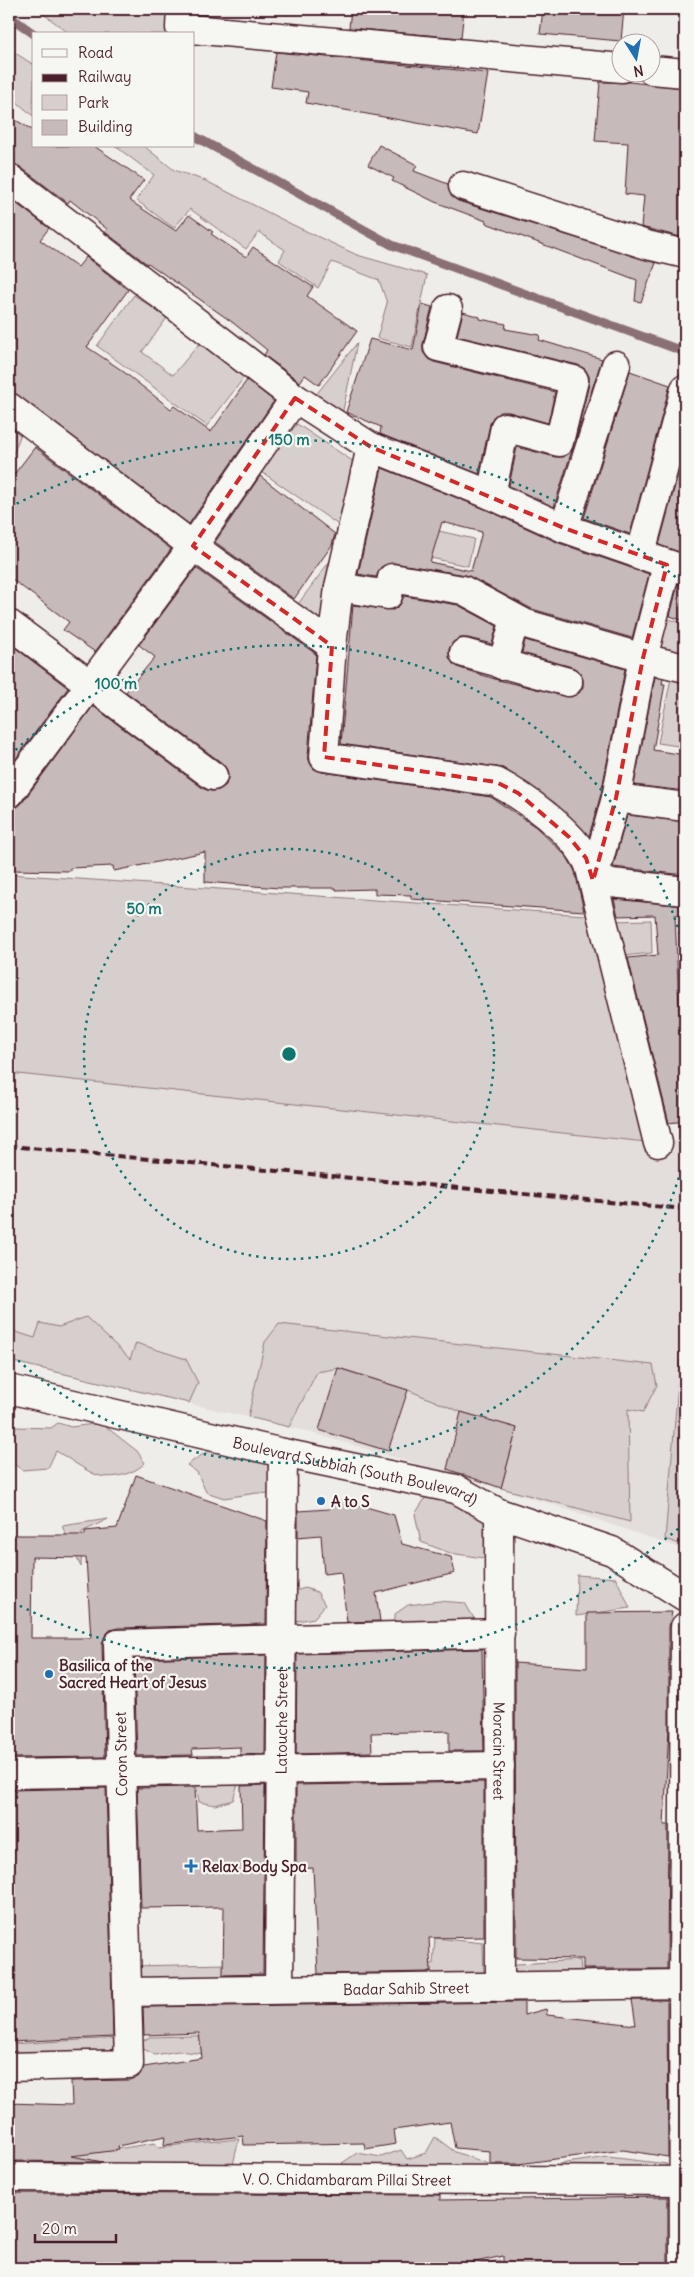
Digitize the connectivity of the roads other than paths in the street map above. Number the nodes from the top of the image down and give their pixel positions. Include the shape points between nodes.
1 (180, 9) edge
2 (612, 67) edge
3 (662, 71) edge
4 (685, 73) edge
5 (9, 178) edge
6 (463, 186) dead end
7 (685, 254) edge
8 (448, 310) dead end
9 (616, 364) dead end
10 (685, 389) edge
11 (295, 398) junction
12 (9, 407) edge
13 (371, 447) junction
14 (491, 495) junction
15 (564, 528) junction
16 (193, 546) junction
17 (640, 556) junction
18 (676, 567) edge
19 (339, 586) junction
20 (515, 619) junction
21 (9, 624) edge
22 (332, 646) junction
23 (464, 653) dead end
24 (643, 658) junction
25 (502, 665) junction
26 (685, 668) edge
27 (568, 682) dead end
28 (91, 685) junction
29 (213, 776) dead end
30 (9, 794) edge
31 (616, 798) junction
32 (685, 807) edge
33 (593, 881) junction
34 (685, 891) edge
35 (658, 1143) dead end
36 (9, 1389) edge
37 (283, 1453) junction
38 (499, 1513) junction
39 (685, 1598) edge
40 (685, 1627) edge
41 (500, 1633) junction
42 (281, 1640) junction
43 (500, 1766) junction
44 (280, 1771) junction
45 (122, 1772) junction
46 (9, 1774) edge
47 (684, 1984) edge
48 (500, 1987) junction
49 (278, 1989) junction
50 (127, 1992) junction
51 (9, 2067) edge
52 (9, 2177) edge
53 (685, 2181) edge
54 (684, 2268) edge

1 - 2 street via 180,28
3 - 4 street
5 - 11 street
6 - 7 street via 647,246
8 - 14 street via 438,347 574,380 559,442 505,427
9 - 15 street
10 - 17 street
11 - 13 street
11 - 16 street
12 - 16 street
13 - 14 street
13 - 19 street
14 - 15 street
15 - 17 street
16 - 22 street
16 - 28 street
17 - 18 street
18 - 24 street
19 - 20 street via 388,595 392,578 463,590
19 - 22 street
20 - 24 street
20 - 25 street
21 - 28 street
22 - 33 street via 324,757 496,782 518,793 569,837 586,858
23 - 25 street
24 - 26 street
24 - 31 street
25 - 27 street
28 - 29 street
28 - 30 street
31 - 32 street
31 - 33 street
33 - 34 street
33 - 35 street
36 - 37 street, Boulevard Subbiah (South Boulevard)
37 - 38 street, Boulevard Subbiah (South Boulevard) via 456,1489
37 - 42 street, Latouche Street
38 - 39 street, Boulevard Subbiah (South Boulevard) via 612,1551
38 - 41 street, Moracin Street
40 - 47 street
41 - 42 street, Coron Street
41 - 43 street, Moracin Street
42 - 44 street, Latouche Street
42 - 45 street, Coron Street via 118,1644
43 - 44 street
43 - 48 street, Moracin Street
44 - 45 street
44 - 49 street, Latouche Street
45 - 46 street
45 - 50 street, Coron Street
47 - 48 street, Badar Sahib Street
47 - 53 street
48 - 49 street, Badar Sahib Street
49 - 50 street, Badar Sahib Street
50 - 51 street, Coron Street via 129,2064
52 - 53 street, V. O. Chidambaram Pillai Street
53 - 54 street

